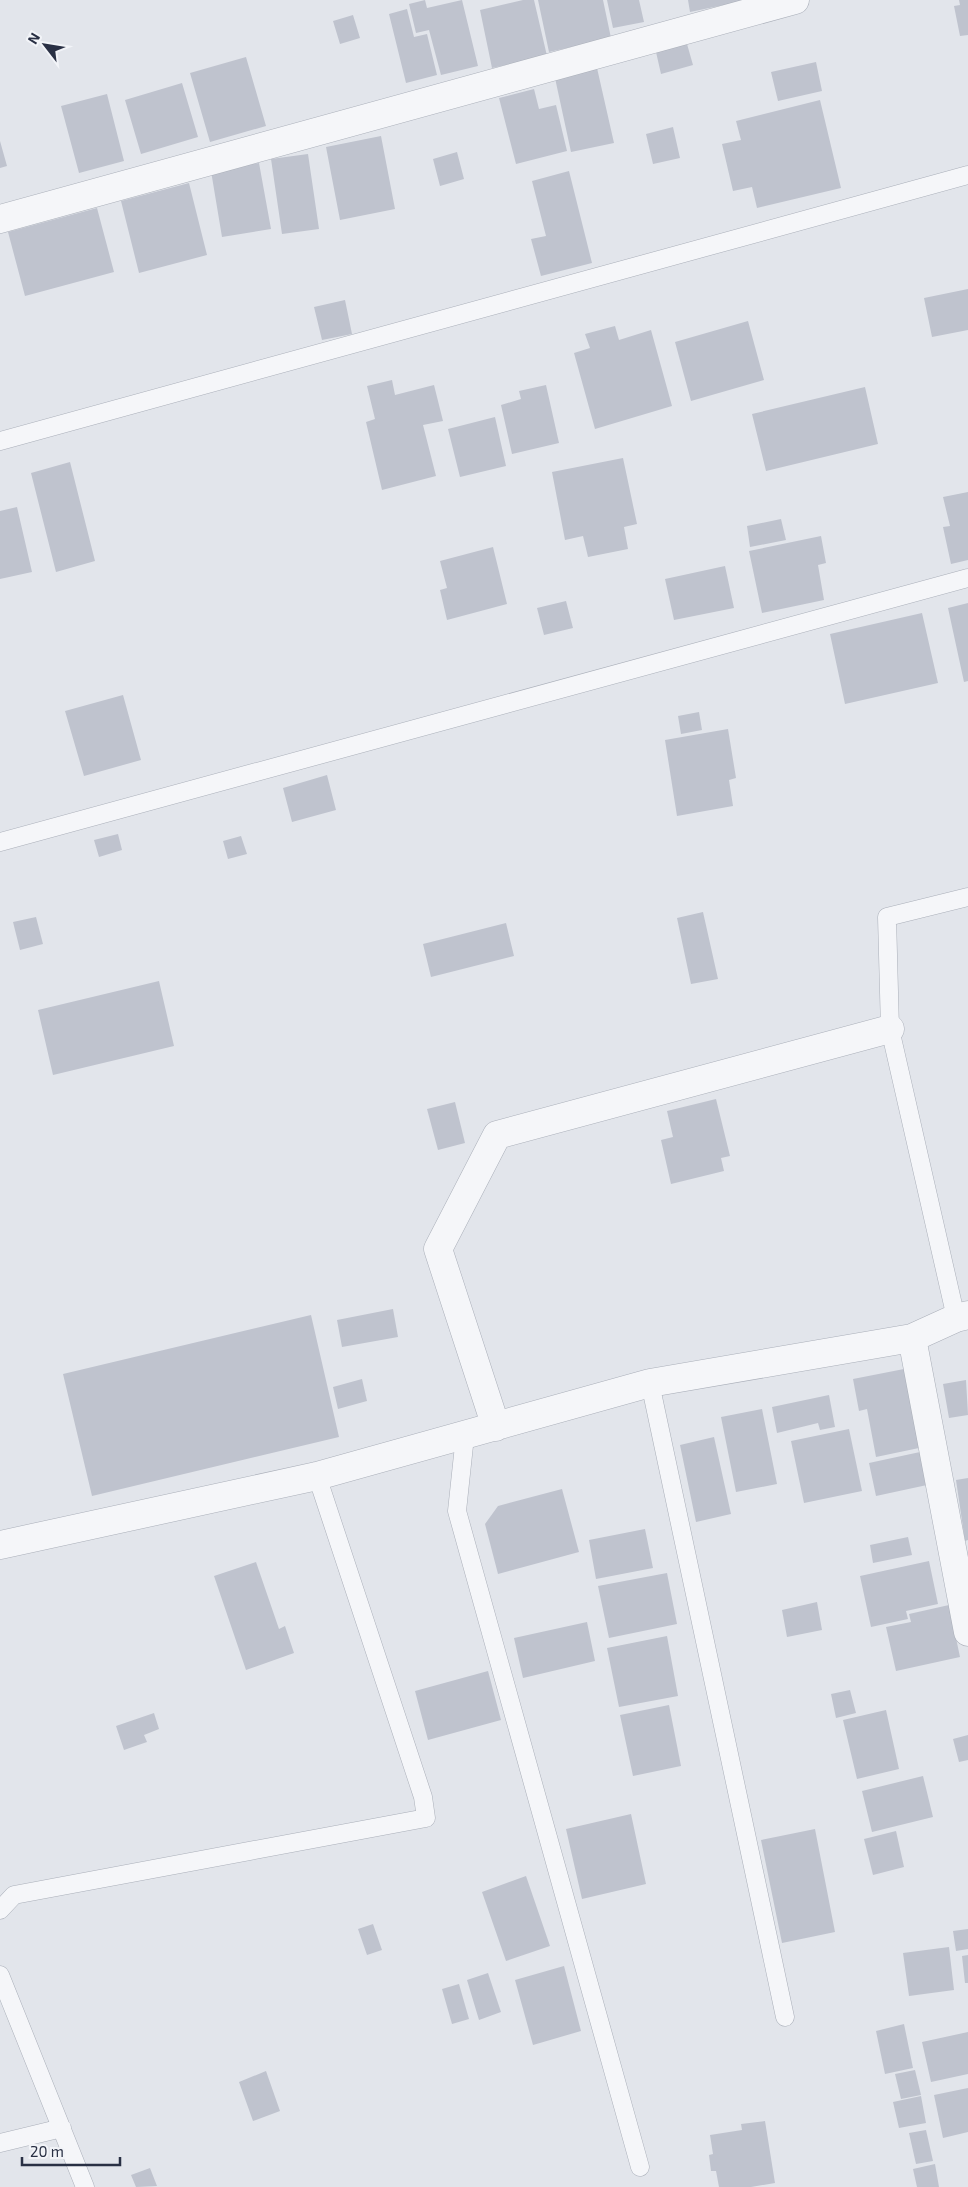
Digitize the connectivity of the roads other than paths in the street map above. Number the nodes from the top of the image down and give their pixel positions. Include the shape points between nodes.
1 (795, 0) edge
2 (968, 175) edge
3 (0, 220) edge
4 (0, 442) edge
5 (968, 578) edge
6 (0, 842) edge
7 (968, 897) edge
8 (890, 1029) junction
9 (962, 1317) edge
10 (912, 1338) junction
11 (650, 1383) junction
12 (496, 1427) junction
13 (465, 1436) junction
14 (317, 1476) junction
15 (0, 1545) edge
16 (968, 1632) edge
17 (0, 1910) edge
18 (0, 1975) edge
19 (6, 2008) edge
20 (785, 2017) dead end
21 (62, 2128) junction
22 (0, 2142) edge
23 (640, 2167) dead end
24 (85, 2187) edge

1 - 3 street
2 - 4 lane
5 - 6 lane
7 - 8 lane via 887,917
8 - 9 lane
8 - 12 street via 497,1135 438,1248
9 - 10 street
10 - 11 street
10 - 16 street
11 - 12 street
11 - 20 lane
12 - 13 street
13 - 14 street
13 - 23 lane via 457,1511
14 - 15 street
14 - 17 lane via 423,1797 426,1818 14,1895
18 - 19 lane
19 - 21 lane
21 - 22 lane
21 - 24 lane

